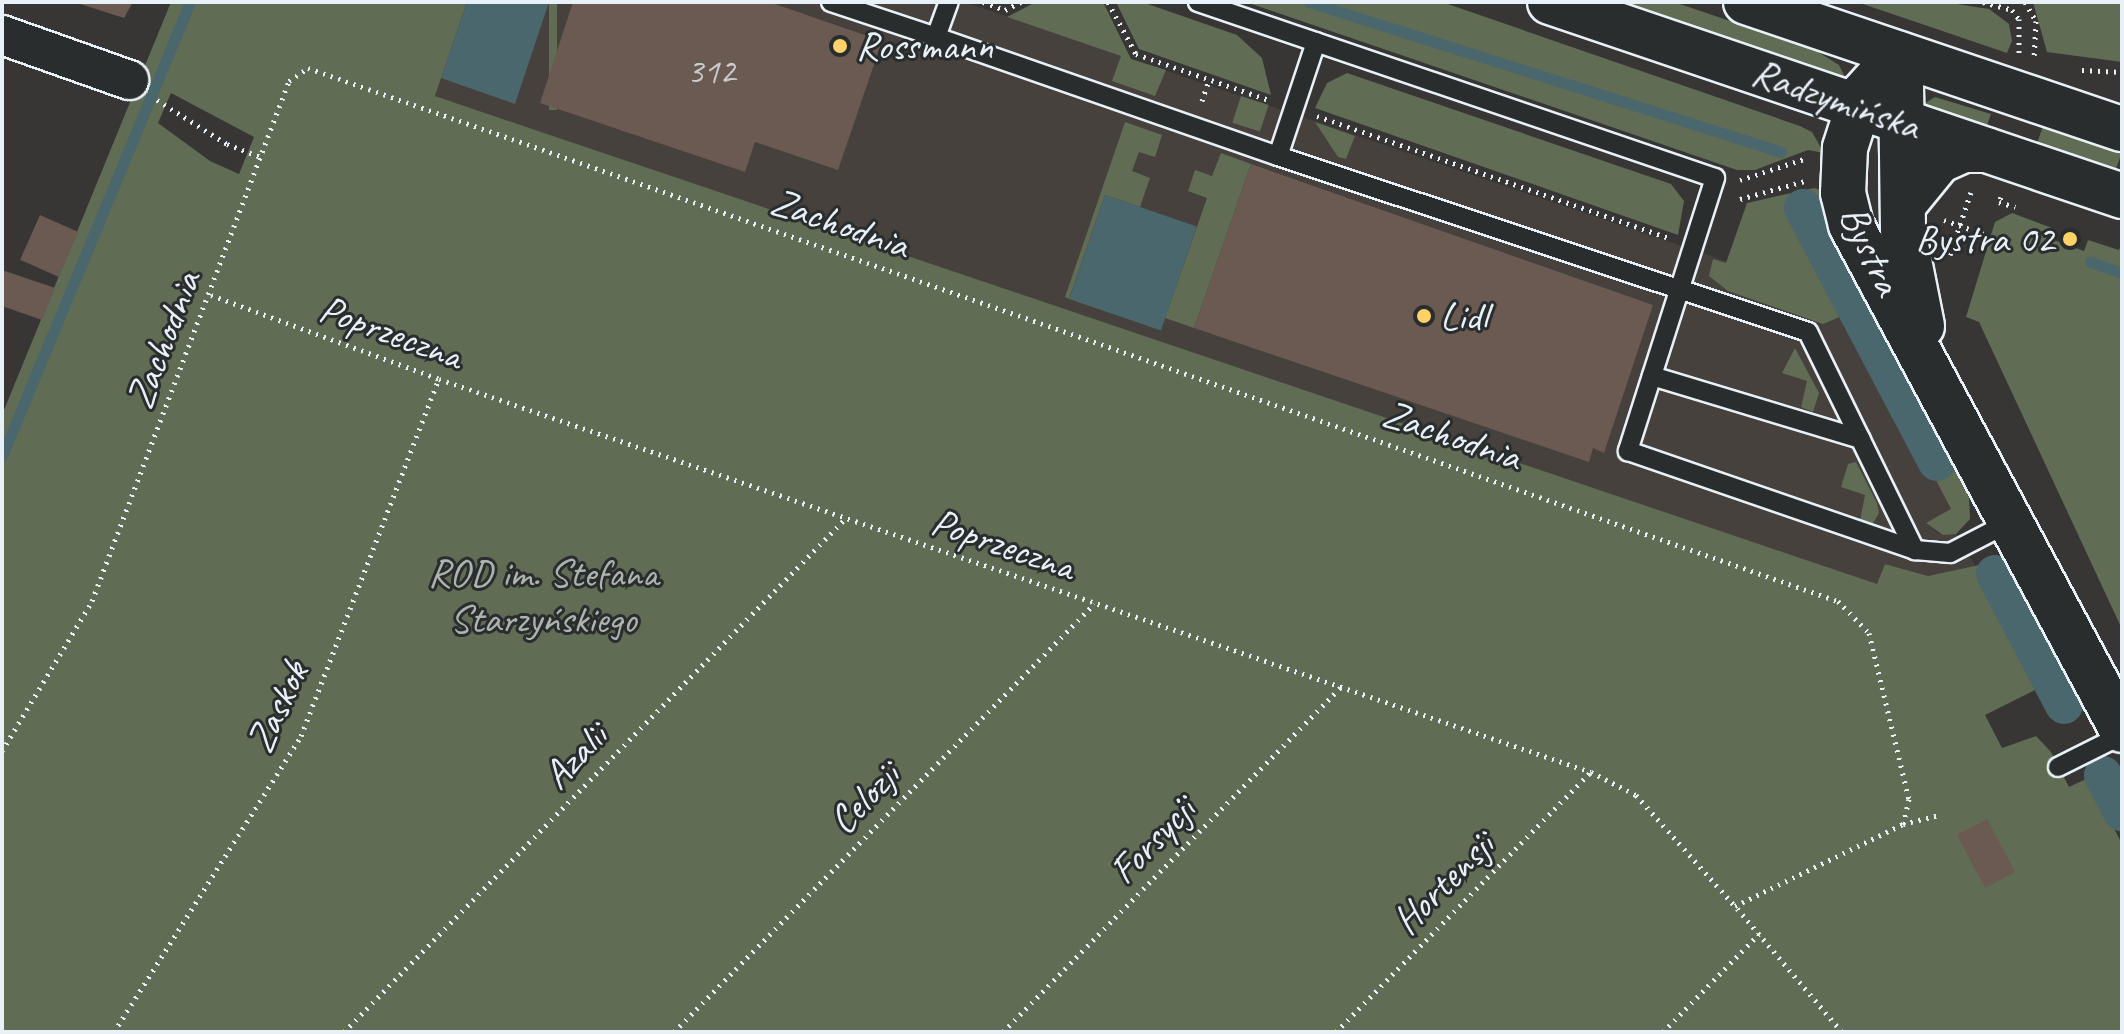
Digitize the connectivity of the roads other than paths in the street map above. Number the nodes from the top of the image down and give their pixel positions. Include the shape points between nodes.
1 (831, 2) edge
2 (949, 2) edge
3 (1198, 2) edge
4 (1550, 2) edge
5 (1746, 2) edge
6 (2, 35) edge
7 (936, 37) junction
8 (1316, 42) junction
9 (1899, 54) junction
10 (129, 80) dead end
11 (1857, 106) junction
12 (1903, 122) junction
13 (2122, 129) edge
14 (1278, 156) junction
15 (1981, 166) junction
16 (2122, 196) edge
17 (1916, 210) junction
18 (1680, 291) junction
19 (1931, 367) junction
20 (1652, 376) junction
21 (1861, 439) junction
22 (2012, 521) junction
23 (1915, 550) junction
24 (2121, 726) edge
25 (2058, 767) dead end

1 - 7 lane
2 - 7 lane
3 - 8 lane
4 - 11 street, Radzymińska
5 - 9 street, Radzymińska
6 - 10 street
7 - 14 lane
8 - 14 lane
8 - 18 lane via 1715,178
9 - 11 street, Bystra via 1868,85
9 - 12 street, Bystra
9 - 13 street, Radzymińska
11 - 12 street, Radzymińska
11 - 19 street, Bystra via 1843,159 1847,209 1858,240
12 - 15 street, Radzymińska
12 - 17 street, Bystra
14 - 18 lane
15 - 16 street, Radzymińska
15 - 17 street, Bystra via 1964,150 1939,161
17 - 19 street, Bystra via 1907,260
18 - 20 lane
18 - 21 lane via 1808,332
19 - 22 street, Bystra
20 - 21 lane
20 - 23 lane via 1628,451
21 - 23 lane
22 - 23 lane via 1959,551 1936,555
22 - 24 street, Bystra
24 - 25 lane

